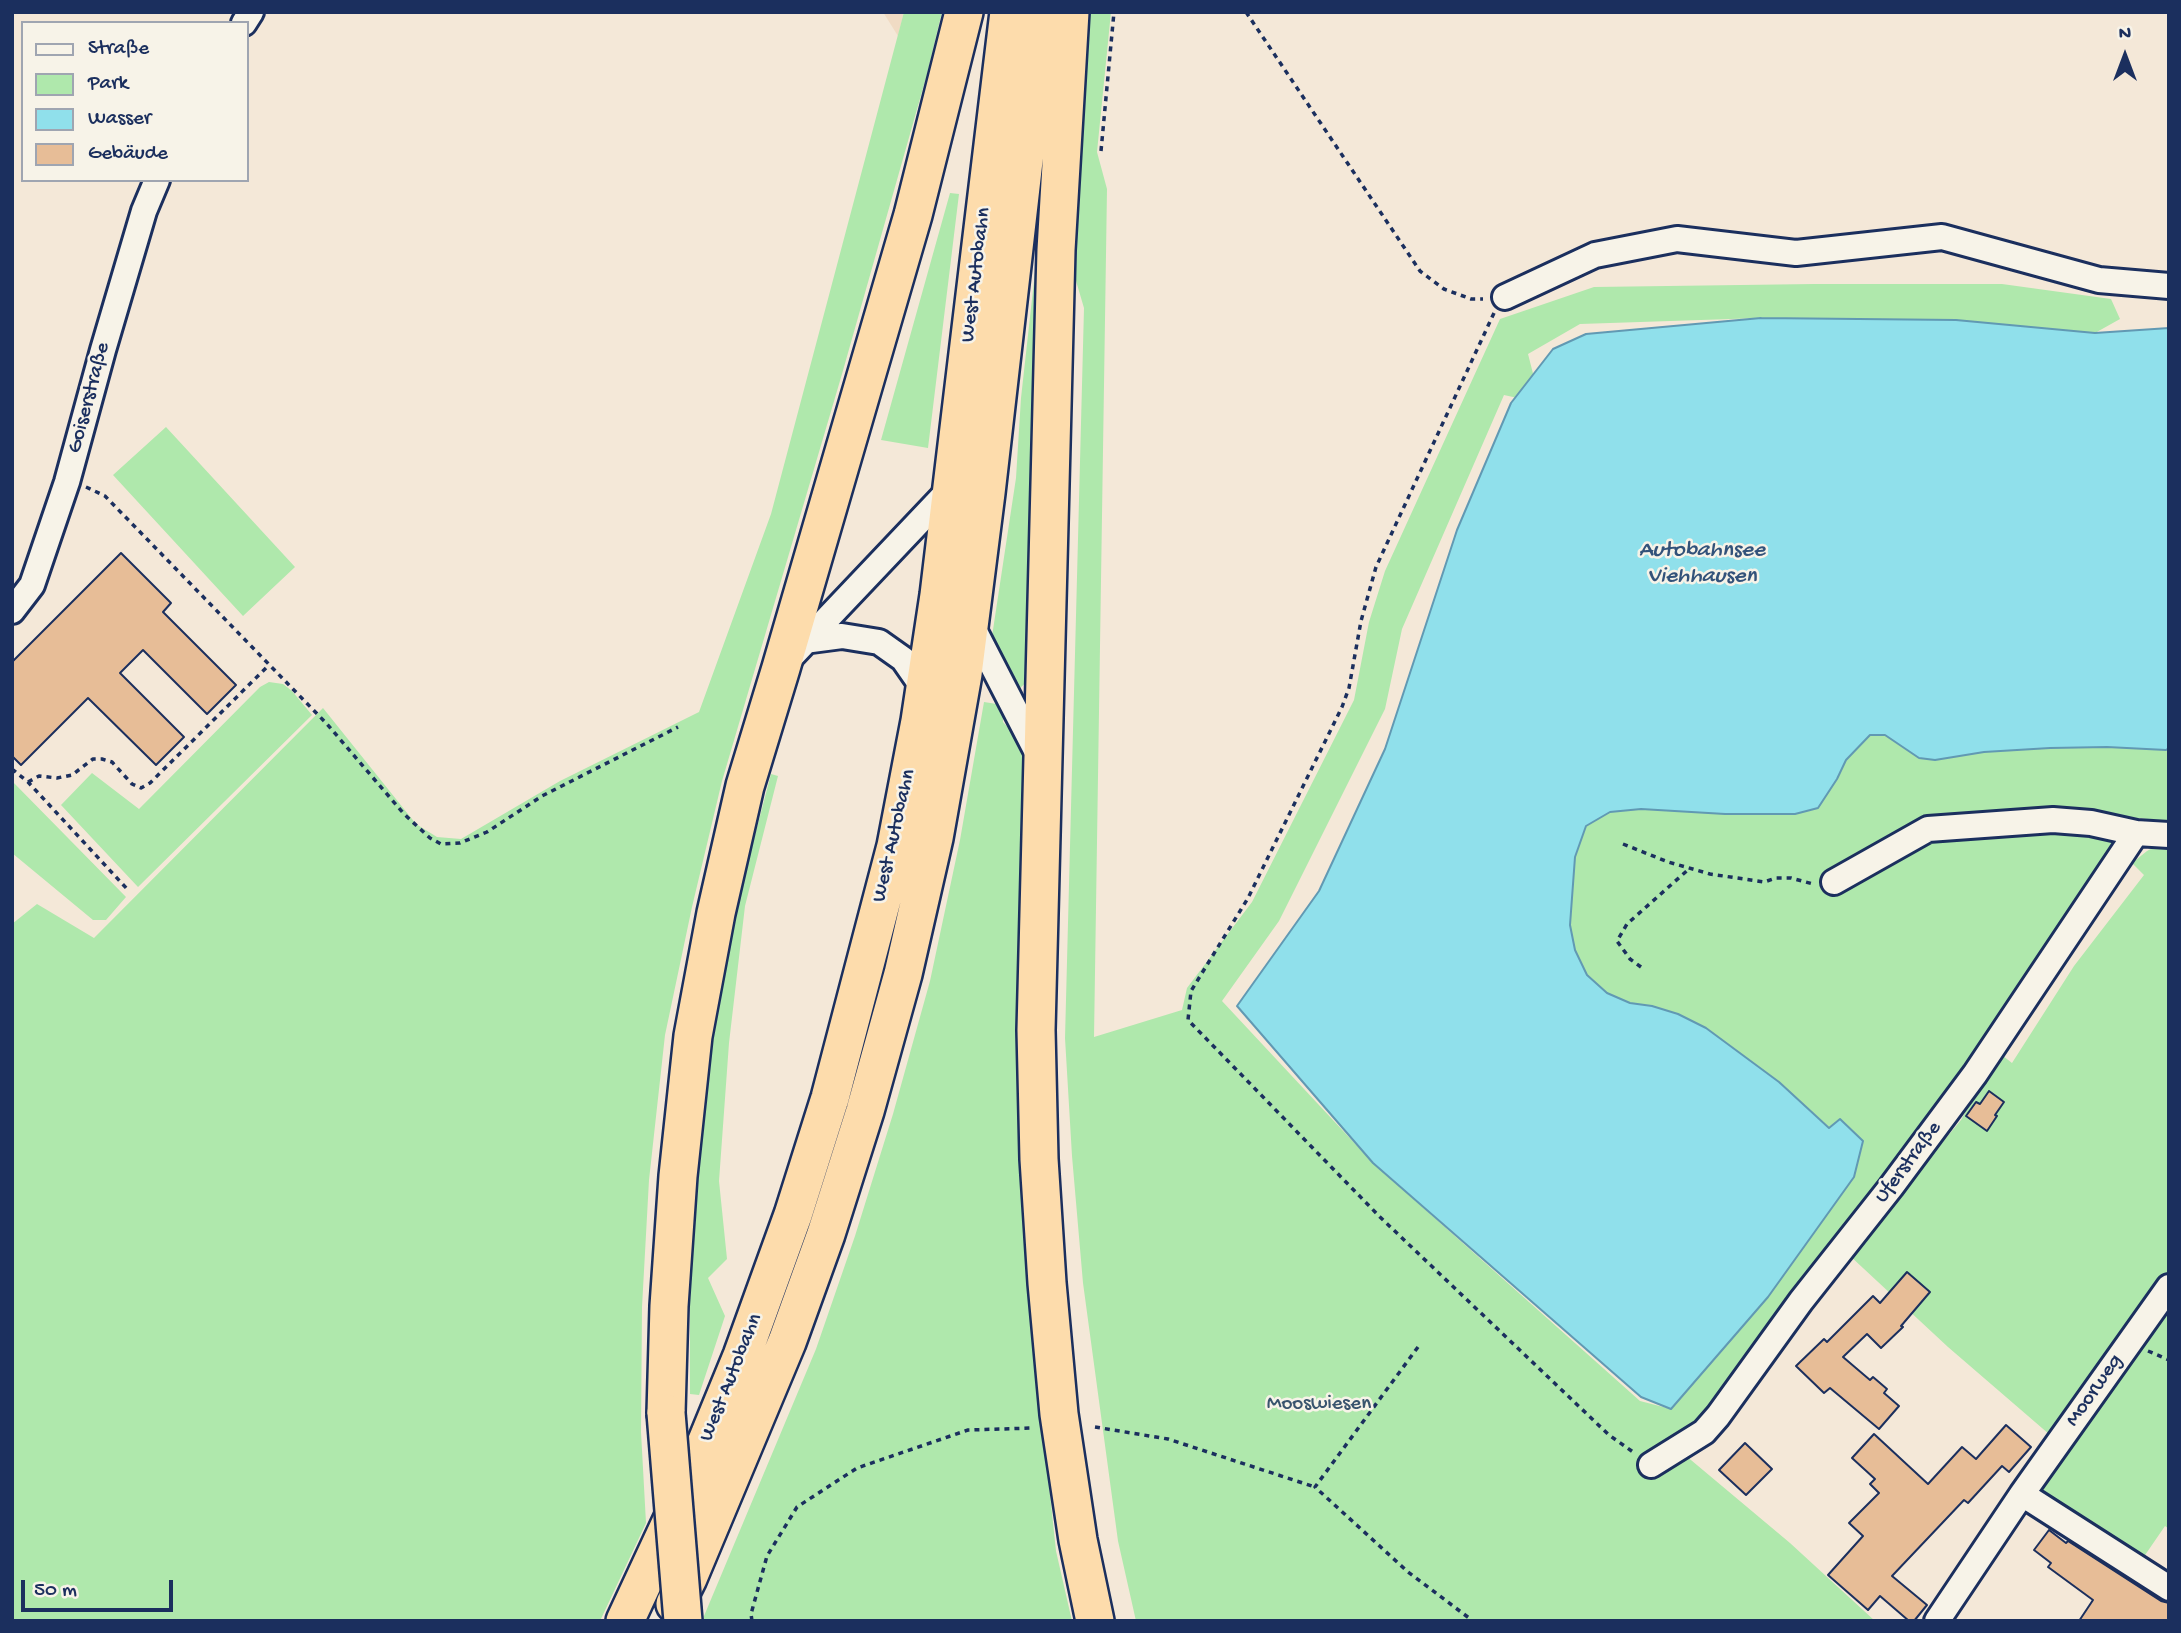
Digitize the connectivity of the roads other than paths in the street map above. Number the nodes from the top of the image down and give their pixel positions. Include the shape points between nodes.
1 (964, 12) edge
2 (1009, 12) edge
3 (1041, 12) edge
4 (1069, 12) edge
5 (157, 182) edge
6 (2169, 286) edge
7 (1505, 297) road end
8 (952, 488) junction
9 (12, 611) edge
10 (970, 622) junction
11 (804, 641) junction
12 (781, 668) junction
13 (923, 700) junction
14 (1042, 762) junction
15 (2136, 833) junction
16 (2169, 835) edge
17 (1834, 882) road end
18 (2169, 1287) edge
19 (1651, 1465) road end
20 (2022, 1494) junction
21 (2169, 1588) edge
22 (625, 1621) edge
23 (666, 1621) edge
24 (683, 1621) edge
25 (1095, 1621) edge
26 (1937, 1621) edge

1 - 12 highway via 913,215
2 - 8 highway, West Autobahn
3 - 10 highway, West Autobahn
4 - 14 highway via 1056,250
5 - 9 street, Goiserstraße via 144,211 67,482 32,585
6 - 7 street via 2099,280 1942,237 1796,253 1676,239 1595,255
8 - 11 street
8 - 13 highway, West Autobahn
10 - 14 street
10 - 23 highway, West Autobahn via 934,838 865,1111 787,1342
11 - 12 street
11 - 13 street via 842,636 879,642 903,659 919,682
12 - 24 highway, bridge via 745,786 692,1035 669,1306 666,1413
13 - 22 highway, West Autobahn via 896,846 813,1157 742,1356
14 - 25 highway via 1036,1030 1039,1159 1059,1414
15 - 16 street
15 - 17 street via 2053,820 1928,829
15 - 19 street, Uferstraße via 1975,1074 1718,1416 1704,1432
18 - 20 street, Moorweg
20 - 21 street
20 - 26 street, Moorweg

